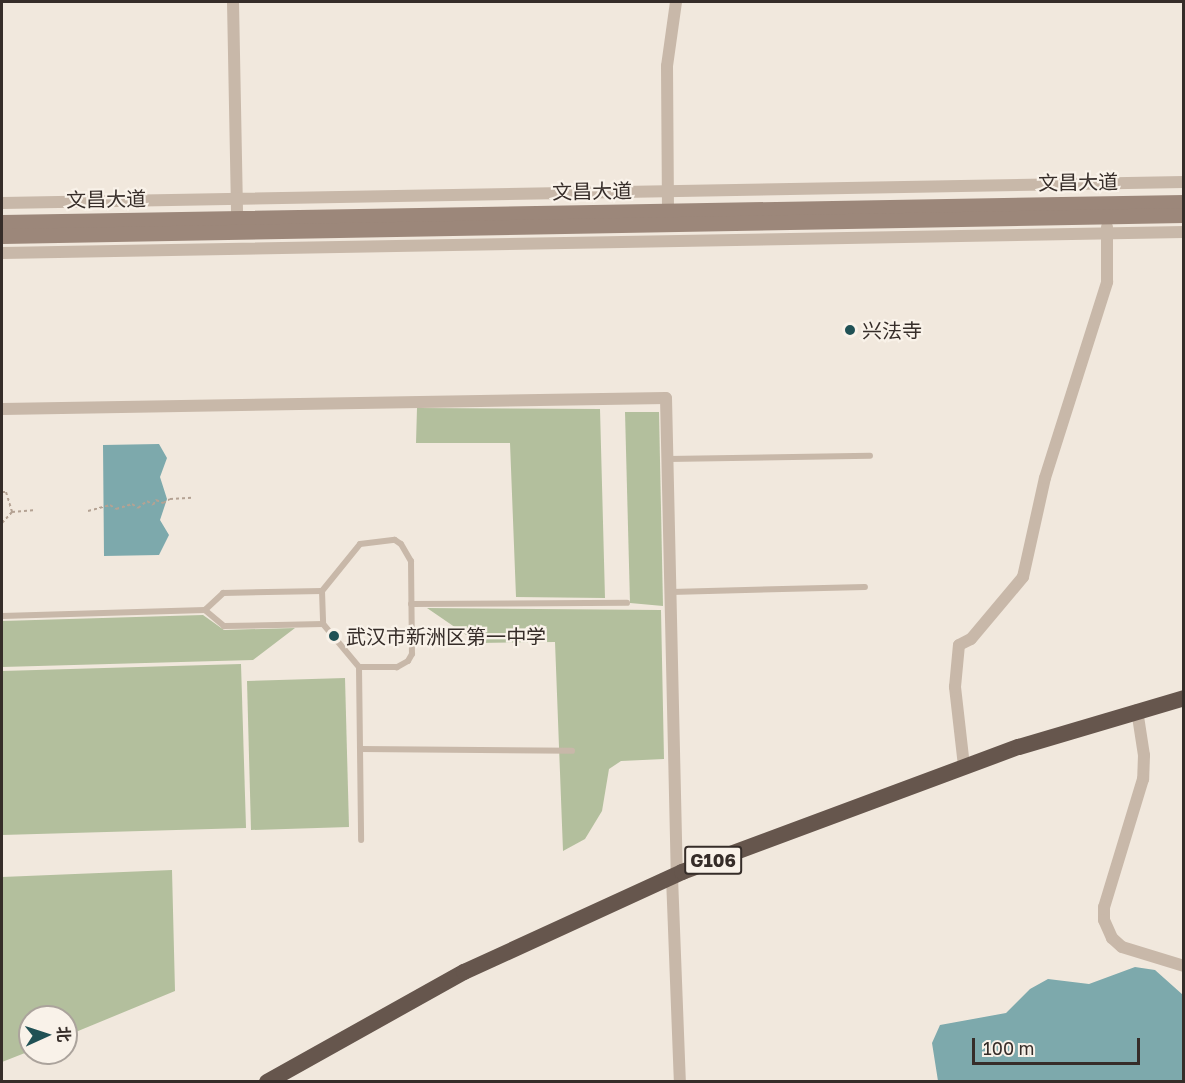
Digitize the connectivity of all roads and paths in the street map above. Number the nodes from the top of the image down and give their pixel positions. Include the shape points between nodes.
1 (232, 2) edge
2 (676, 2) edge
3 (1184, 182) edge
4 (668, 191) junction
5 (237, 200) junction
6 (1184, 202) edge
7 (2, 203) edge
8 (668, 210) junction
9 (1184, 215) edge
10 (1107, 216) junction
11 (237, 218) junction
12 (2, 222) edge
13 (1184, 232) edge
14 (1107, 233) junction
15 (2, 236) edge
16 (2, 253) edge
17 (2, 409) edge
18 (870, 456) dead end
19 (668, 459) junction
20 (2, 492) edge
21 (192, 498) dead end
22 (36, 510) dead end
23 (88, 511) dead end
24 (12, 512) junction
25 (2, 523) edge
26 (865, 587) dead end
27 (322, 591) junction
28 (671, 592) junction
29 (627, 603) dead end
30 (411, 604) junction
31 (205, 610) junction
32 (2, 616) edge
33 (323, 624) junction
34 (359, 667) junction
35 (1184, 698) edge
36 (1137, 710) junction
37 (360, 749) junction
38 (572, 751) dead end
39 (964, 766) junction
40 (362, 840) dead end
41 (674, 876) junction
42 (1184, 966) edge
43 (267, 1082) edge
44 (680, 1082) edge

1 - 5 street
2 - 4 street via 667,66
3 - 4 street
4 - 5 street
4 - 8 street
5 - 7 street
5 - 11 street
6 - 8 main road, 文昌大道
8 - 11 main road, 文昌大道
9 - 10 main road, 文昌大道
10 - 14 street
10 - 15 main road, 文昌大道
11 - 12 main road, 文昌大道
13 - 14 street
14 - 16 street
14 - 39 street via 1107,282 1045,478 1023,577 971,639 958,645 956,687
17 - 19 street via 666,398
18 - 19 lane
19 - 28 street
20 - 24 path via 6,492
21 - 23 path via 163,503 156,500 153,505 147,501 138,508 132,504 125,509 110,505
22 - 24 path
24 - 25 path
26 - 28 lane
27 - 30 lane via 360,544 395,540 406,549 411,561
27 - 31 lane via 224,593
27 - 33 lane
28 - 41 street
29 - 30 lane
30 - 34 lane via 412,654 408,662 397,668
31 - 32 lane
31 - 33 lane via 224,626
33 - 34 lane
34 - 37 lane
35 - 36 highway, G106
36 - 39 highway, G106
36 - 42 street via 1144,755 1143,779 1104,907 1104,920 1112,938 1122,947
37 - 38 lane
37 - 40 lane
39 - 41 highway, G106
41 - 43 highway, G106 via 464,972
41 - 44 street

